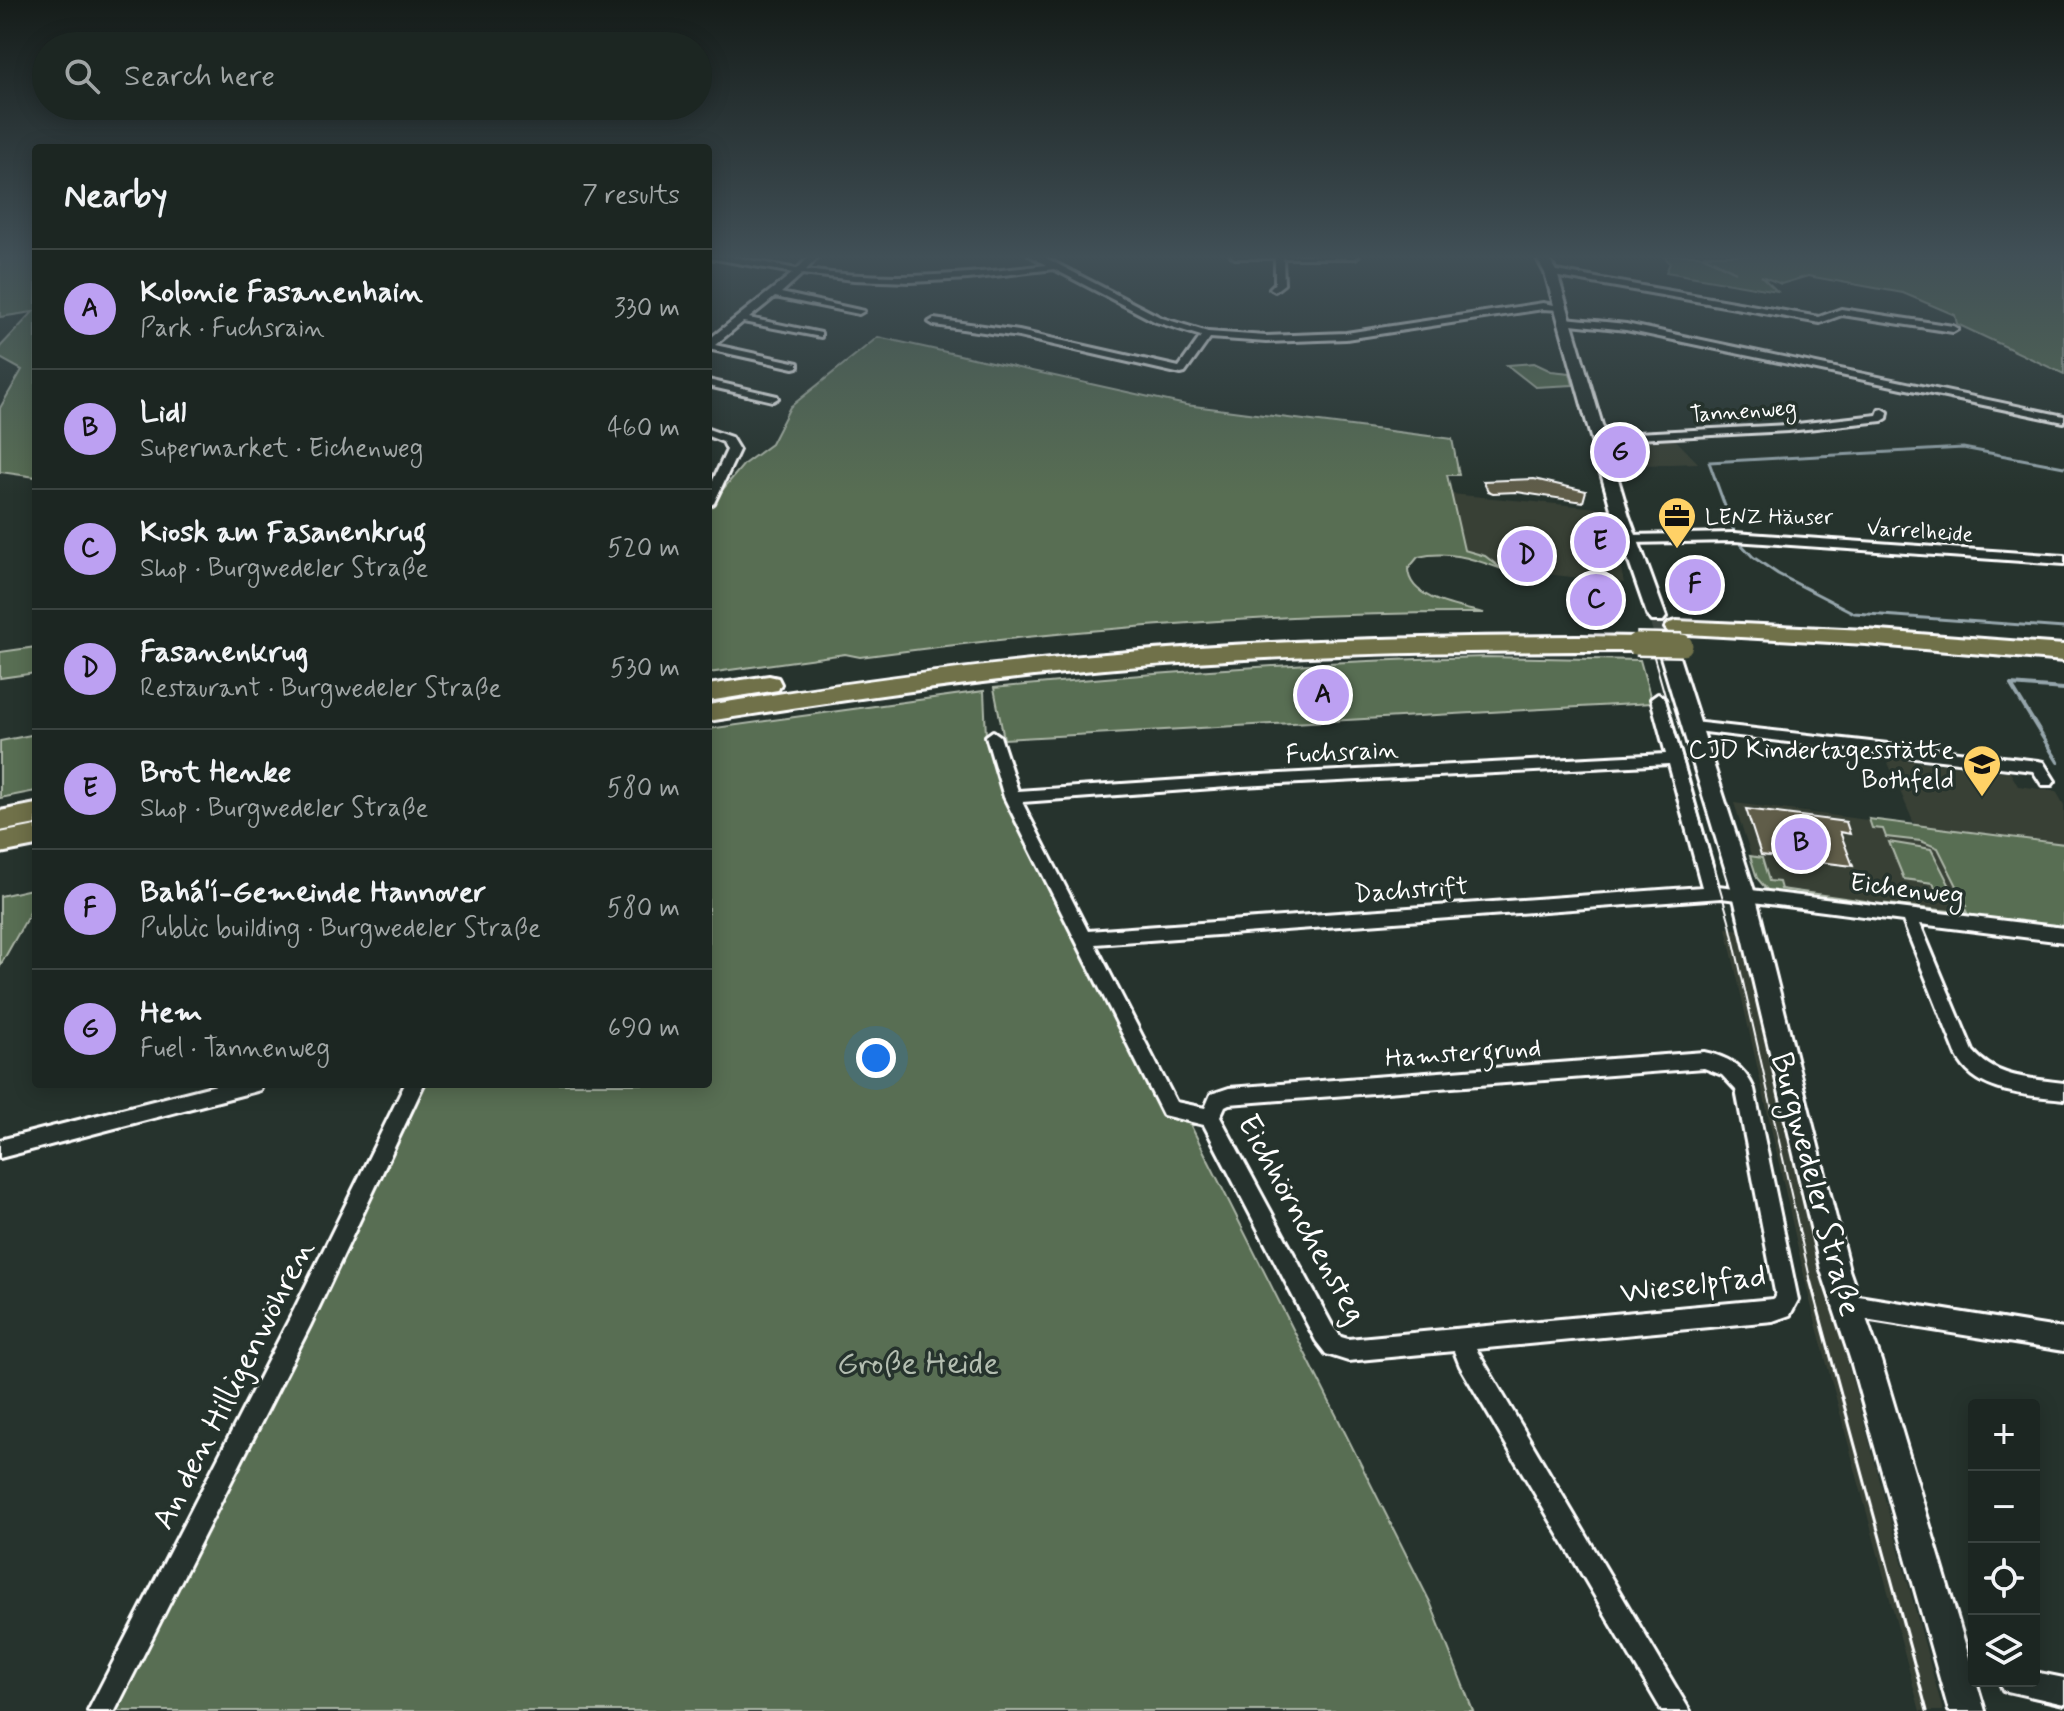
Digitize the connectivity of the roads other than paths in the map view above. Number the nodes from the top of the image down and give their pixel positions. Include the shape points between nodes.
1 (1023, 335) edge
2 (1207, 335) joint
3 (1354, 335) edge
4 (1569, 335) edge
5 (1663, 335) edge
6 (712, 346) edge
7 (794, 365) dead end
8 (712, 384) edge
9 (773, 398) dead end
10 (1883, 412) dead end
11 (2064, 419) edge
12 (712, 433) edge
13 (1599, 438) junction
14 (712, 495) edge
15 (1630, 539) junction
16 (2064, 560) edge
17 (1633, 635) junction
18 (1672, 637) junction
19 (2064, 653) edge
20 (2064, 669) edge
21 (712, 692) edge
22 (1658, 699) dead end
23 (712, 712) edge
24 (1693, 727) junction
25 (993, 736) dead end
26 (1675, 759) junction
27 (2047, 781) dead end
28 (1012, 797) junction
29 (32, 815) edge
30 (0, 821) edge
31 (32, 837) edge
32 (0, 843) edge
33 (1712, 893) junction
34 (1744, 894) junction
35 (1908, 914) junction
36 (2064, 935) edge
37 (1082, 938) junction
38 (1731, 1069) joint
39 (237, 1088) edge
40 (413, 1088) edge
41 (2064, 1091) edge
42 (1210, 1118) junction
43 (0, 1149) edge
44 (1846, 1305) junction
45 (2064, 1340) edge
46 (1462, 1341) junction
47 (1964, 1671) edge
48 (2040, 1686) edge
49 (2064, 1691) edge
50 (101, 1711) edge
51 (1677, 1711) edge
52 (1967, 1711) edge

1 - 2 street via 1181,371
2 - 3 street via 1266,339
4 - 13 main road, Burgwedeler Straße
5 - 11 street
6 - 7 street
8 - 9 street
10 - 13 street, Tannenweg via 1882,418 1802,427
12 - 14 street via 725,437 733,450
13 - 15 main road, Burgwedeler Straße
15 - 16 street, Varrelheide via 1734,537
15 - 18 main road, Burgwedeler Straße
17 - 18 highway, bridge
17 - 21 highway via 1378,628 1170,639 998,653
17 - 23 highway via 1173,656 898,685
18 - 19 highway via 1853,636
18 - 20 highway
18 - 24 main road, Burgwedeler Straße
22 - 26 street
24 - 27 street via 2038,766
24 - 34 main road, Burgwedeler Straße
25 - 28 street, Eichhörnchensteg
26 - 28 street, Fuchsrain
26 - 33 street
28 - 37 street, Eichhörnchensteg
29 - 30 highway
31 - 32 highway
33 - 34 street, Dachstrift
33 - 37 street, Dachstrift
34 - 35 street, Eichenweg
34 - 44 main road, Burgwedeler Straße
35 - 36 street, Eichenweg
35 - 41 street via 1974,1068 2000,1082
37 - 42 street, Eichhörnchensteg via 1170,1109
38 - 42 street, Hamstergrund via 1704,1060 1229,1096 1218,1100
38 - 46 street, Wieselpfad via 1745,1089 1786,1290 1782,1307
39 - 43 street
40 - 50 street, An den Hilligenwöhren
42 - 46 street, Eichhörnchensteg via 1334,1346 1348,1350
44 - 45 street
44 - 47 main road, Burgwedeler Straße
46 - 51 street
47 - 52 main road, Burgwedeler Straße
48 - 49 street

